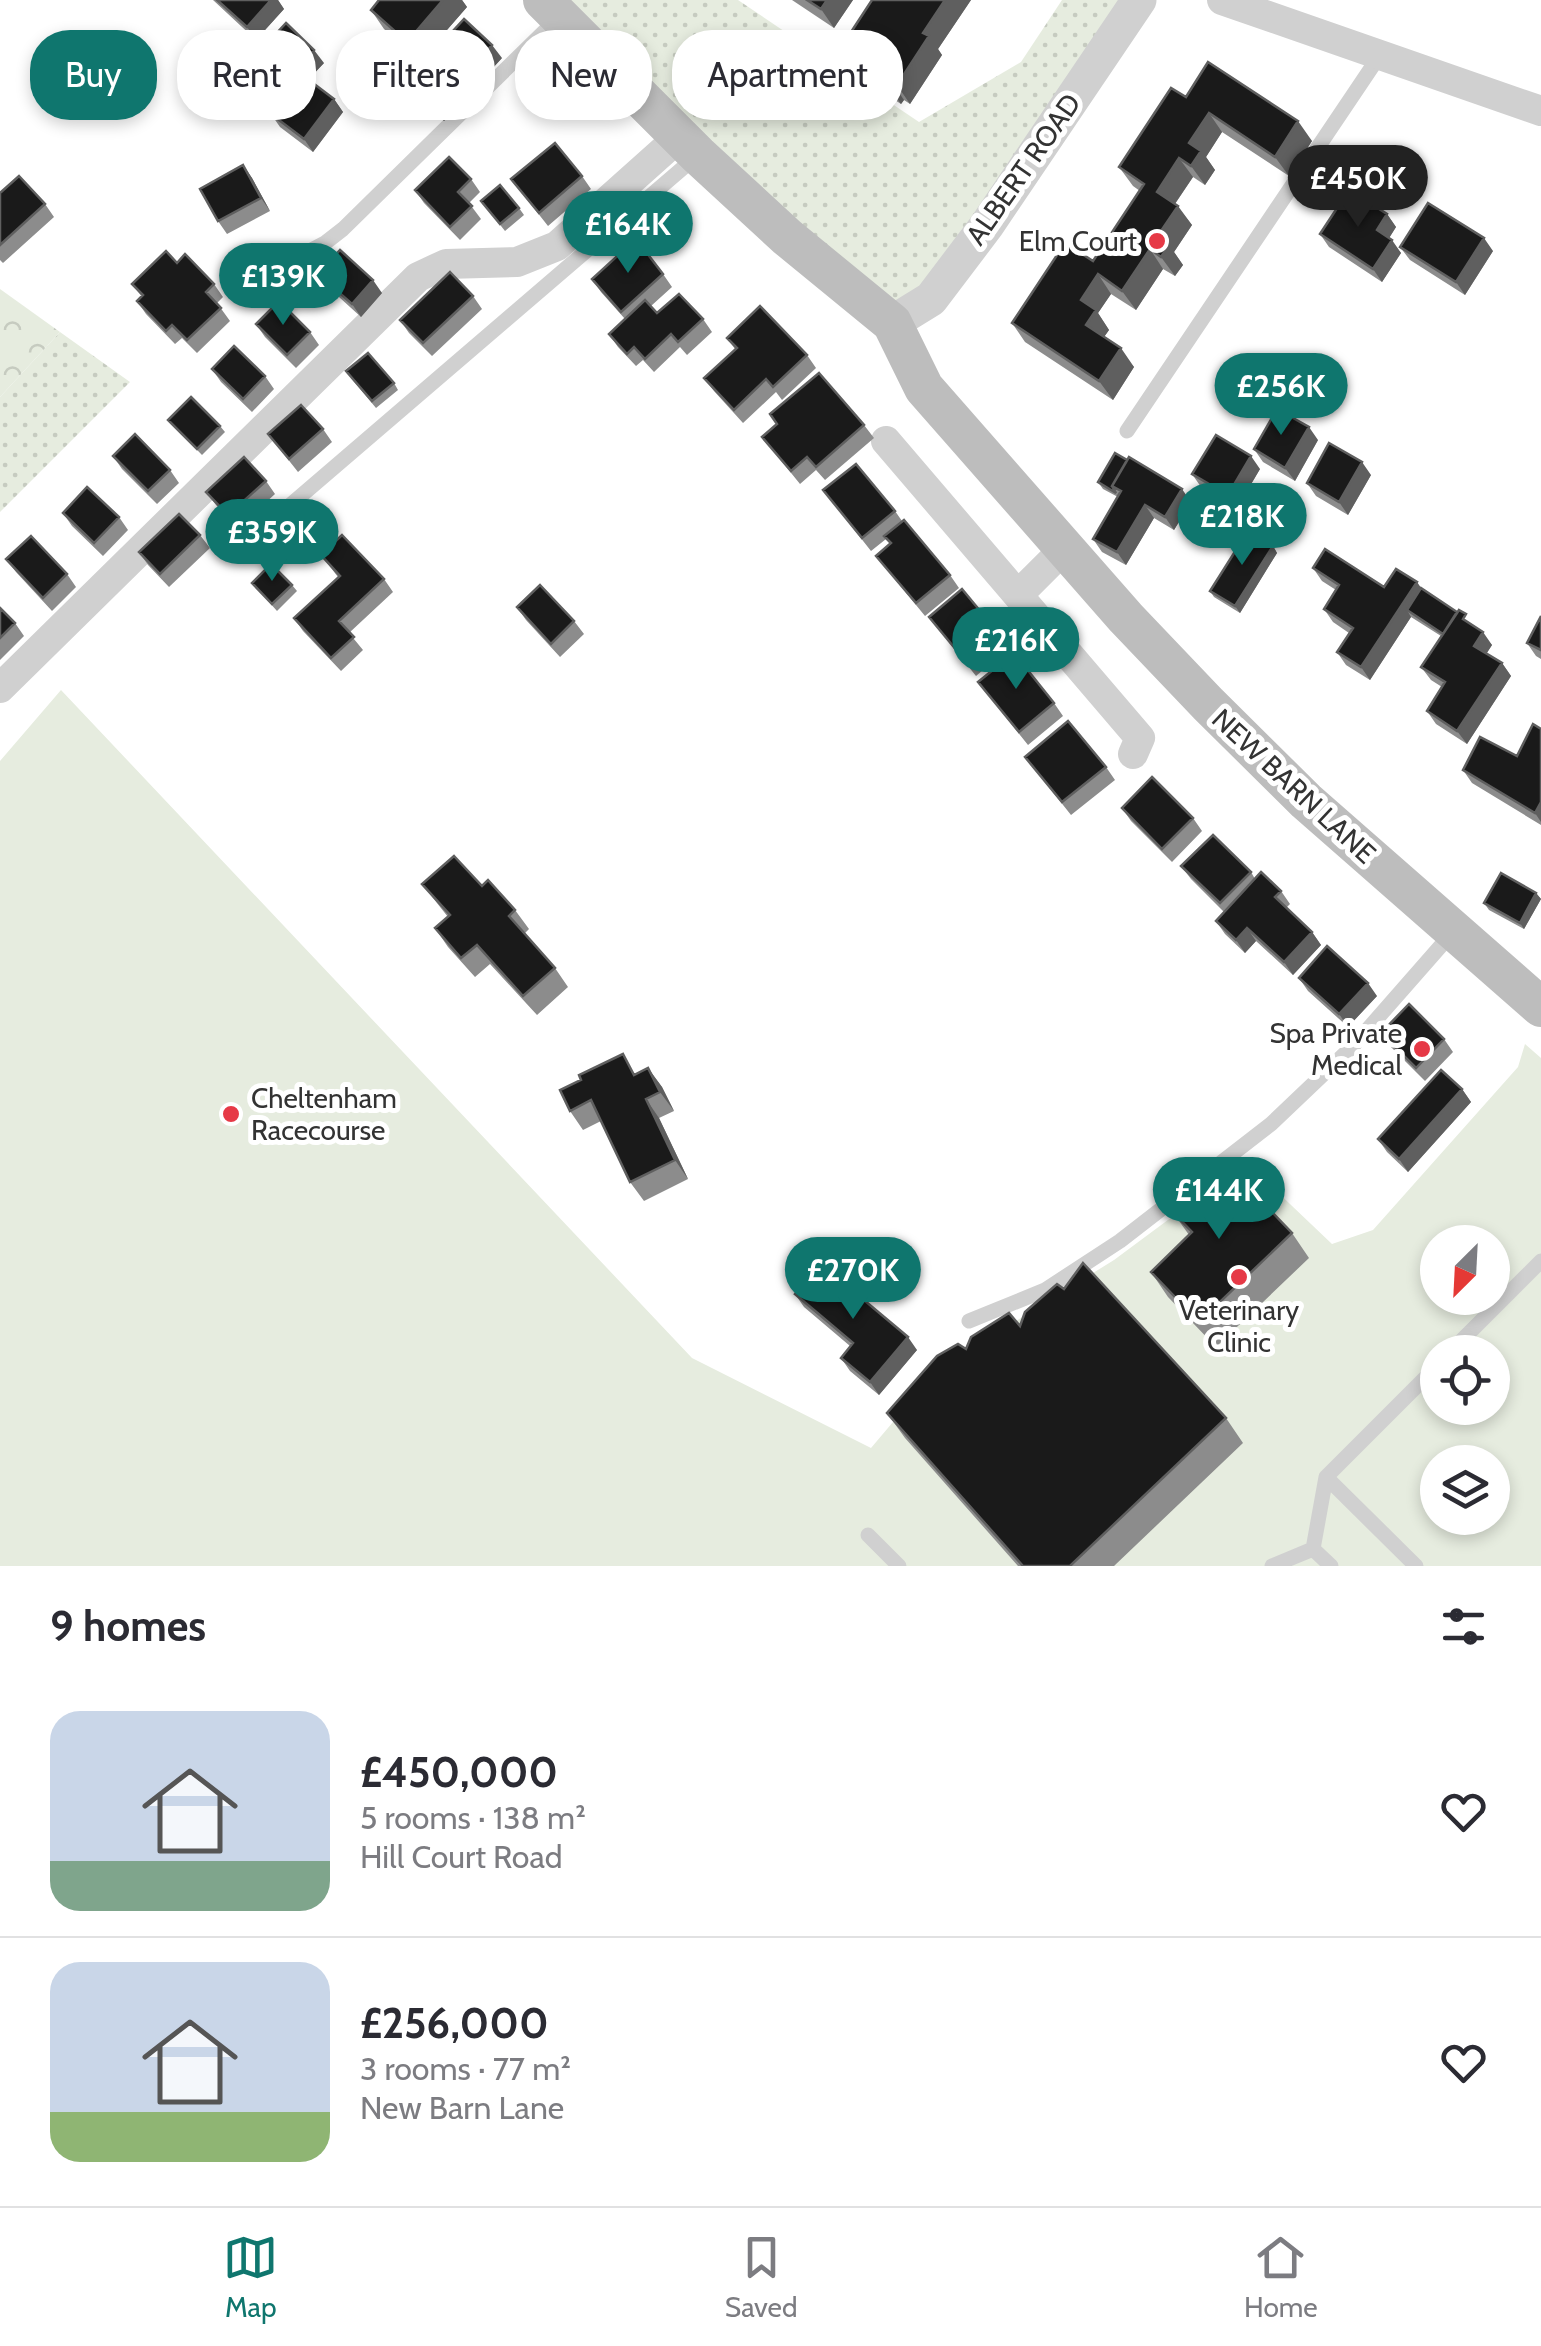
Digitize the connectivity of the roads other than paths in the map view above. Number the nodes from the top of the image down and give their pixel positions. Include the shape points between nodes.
1 (1139, 0) edge
2 (1222, 0) edge
3 (549, 5) edge
4 (1380, 55) junction
5 (1541, 111) edge
6 (689, 146) junction
7 (260, 277) dead end
8 (892, 323) junction
9 (1127, 432) dead end
10 (886, 441) dead end
11 (253, 537) dead end
12 (1064, 548) junction
13 (1018, 595) junction
14 (0, 688) edge
15 (1133, 754) dead end
16 (1453, 932) junction
17 (1541, 1007) edge
18 (1541, 1261) edge
19 (969, 1321) dead end
20 (1467, 1335) edge
21 (1420, 1383) edge
22 (1326, 1477) junction
23 (868, 1535) dead end
24 (1312, 1549) junction
25 (900, 1566) edge
26 (1272, 1566) edge
27 (1331, 1566) edge
28 (1416, 1566) edge

1 - 8 street, ALBERT ROAD via 931,299
2 - 4 street
3 - 6 main road, NEW BARN LANE
3 - 7 lane via 343,230
4 - 5 street
4 - 9 lane
6 - 8 main road, NEW BARN LANE
6 - 11 lane
6 - 14 street via 557,246 517,262 446,264 418,277
8 - 12 main road, NEW BARN LANE via 924,388
10 - 13 street
12 - 13 street
12 - 16 main road, NEW BARN LANE via 1250,746
13 - 15 street via 1140,738
16 - 17 main road, NEW BARN LANE
16 - 19 lane via 1353,1046 1270,1124 1120,1242 1045,1290
18 - 20 lane
21 - 22 lane
22 - 24 lane
22 - 28 lane
23 - 25 lane
24 - 26 lane
24 - 27 lane

